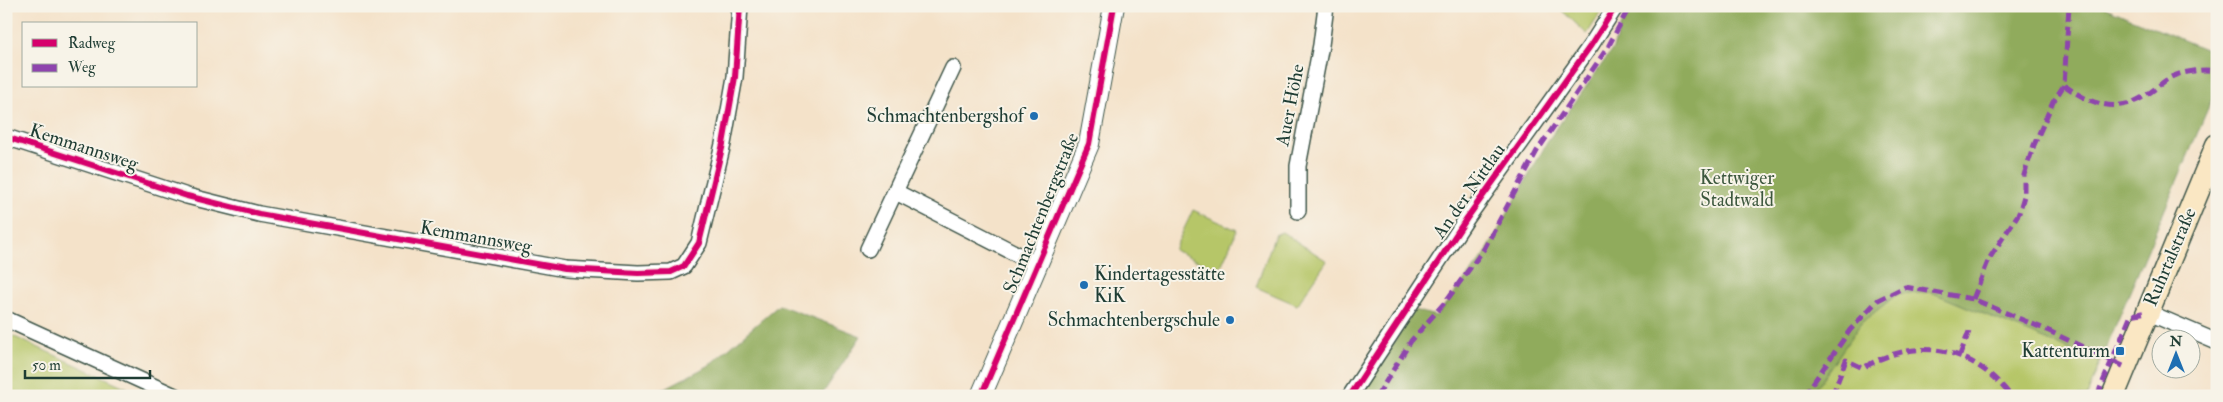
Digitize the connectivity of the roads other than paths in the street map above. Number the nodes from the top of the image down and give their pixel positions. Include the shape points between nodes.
1 (740, 6) edge
2 (1114, 6) edge
3 (1326, 6) edge
4 (1616, 6) edge
5 (953, 68) dead end
6 (6, 137) edge
7 (2217, 146) edge
8 (896, 192) junction
9 (1298, 211) dead end
10 (868, 249) dead end
11 (1038, 265) junction
12 (2147, 312) junction
13 (6, 319) edge
14 (2217, 342) edge
15 (175, 396) edge
16 (981, 396) edge
17 (1350, 396) edge
18 (2113, 396) edge

1 - 6 street, Kemmannsweg via 735,77 725,135 699,243 684,266 671,272 638,274 565,269 259,214 187,196
2 - 11 street, Schmachtenbergstraße via 1089,144
3 - 9 street, Auer Höhe via 1298,166
4 - 17 street, An der Nittlau via 1467,218
5 - 8 street
7 - 12 main road, Ruhrtalstraße
8 - 10 street
8 - 11 street, Schmachtenbergstraße
11 - 16 street, Schmachtenbergstraße
12 - 14 street
12 - 18 main road, Ruhrtalstraße
13 - 15 street

